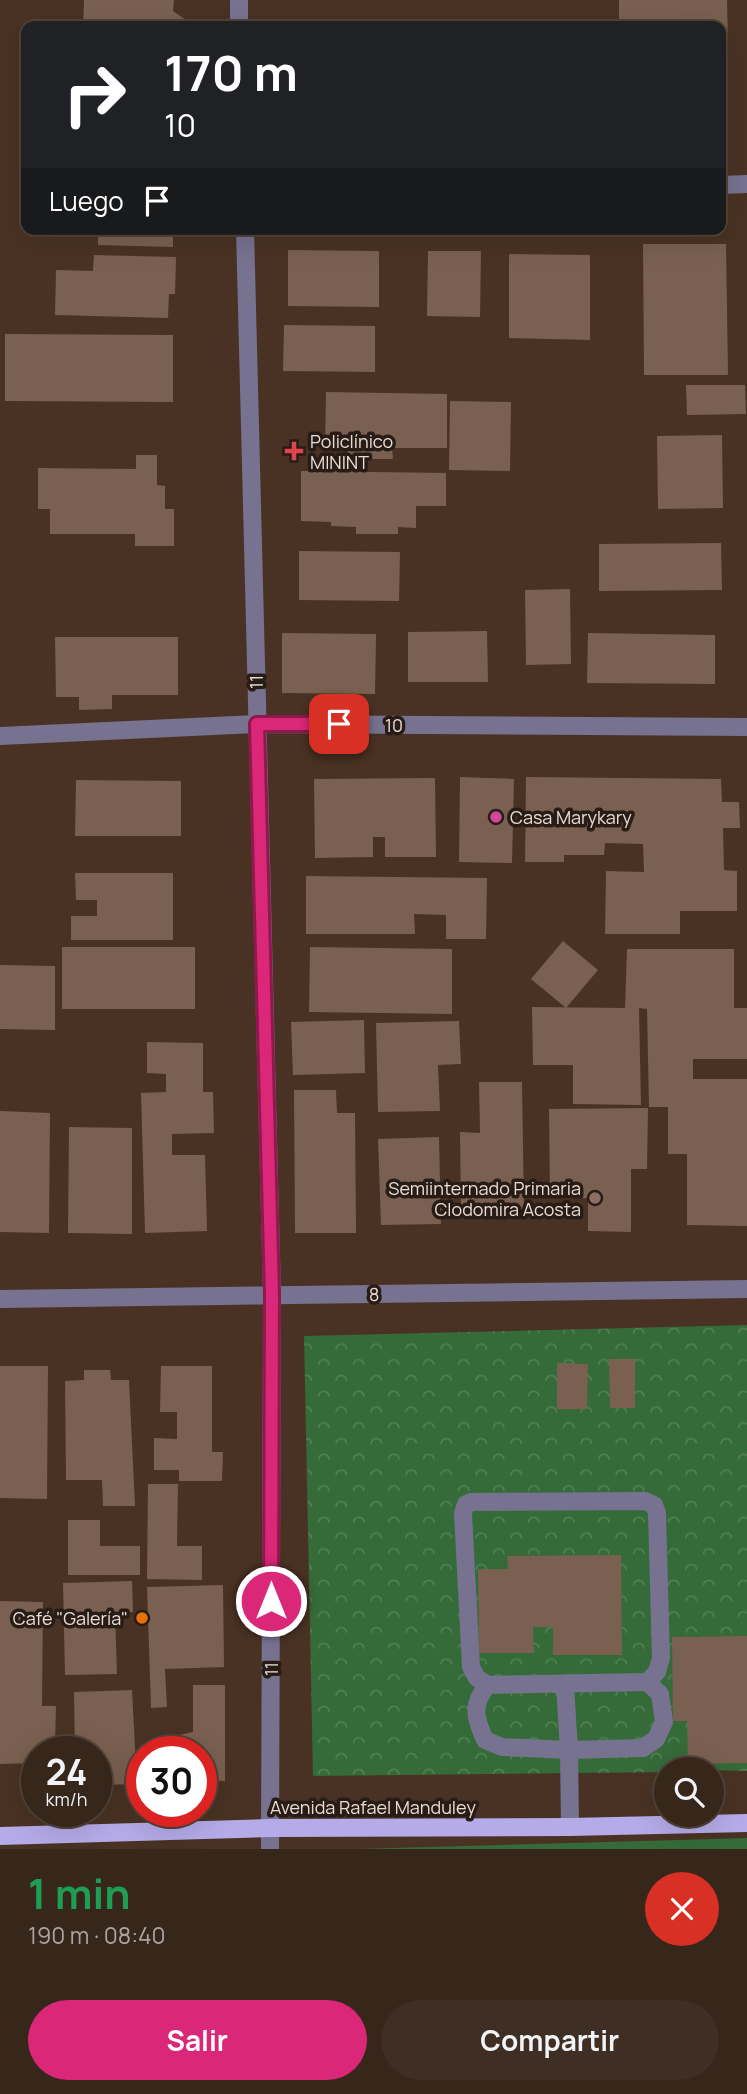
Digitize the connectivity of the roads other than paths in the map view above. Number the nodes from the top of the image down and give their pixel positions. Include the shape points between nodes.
1 (239, 0) edge
2 (239, 21) edge
3 (747, 184) edge
4 (726, 185) edge
5 (244, 235) edge
6 (257, 724) junction
7 (747, 727) edge
8 (0, 736) edge
9 (747, 1289) edge
10 (272, 1295) junction
11 (0, 1299) edge
12 (647, 1682) junction
13 (488, 1685) junction
14 (565, 1685) junction
15 (569, 1750) junction
16 (747, 1823) edge
17 (570, 1827) junction
18 (270, 1828) junction
19 (0, 1836) edge
20 (270, 1849) edge

1 - 2 street
3 - 4 street
5 - 6 street, 11
6 - 7 street, 10
6 - 8 street, 10
6 - 10 street, 11
9 - 10 street, 8
10 - 11 street, 8
10 - 18 street, 11
12 - 13 street via 657,1672 661,1658 654,1505 645,1501 471,1502 463,1513 471,1667
12 - 14 street
12 - 15 street via 660,1694 664,1722 656,1739 643,1748
13 - 14 street
13 - 15 street via 475,1708 485,1740 502,1747
14 - 15 street
15 - 17 street
16 - 17 main road, Avenida Rafael Manduley
17 - 18 main road, Avenida Rafael Manduley
18 - 19 main road, Avenida Rafael Manduley
18 - 20 street, 11

